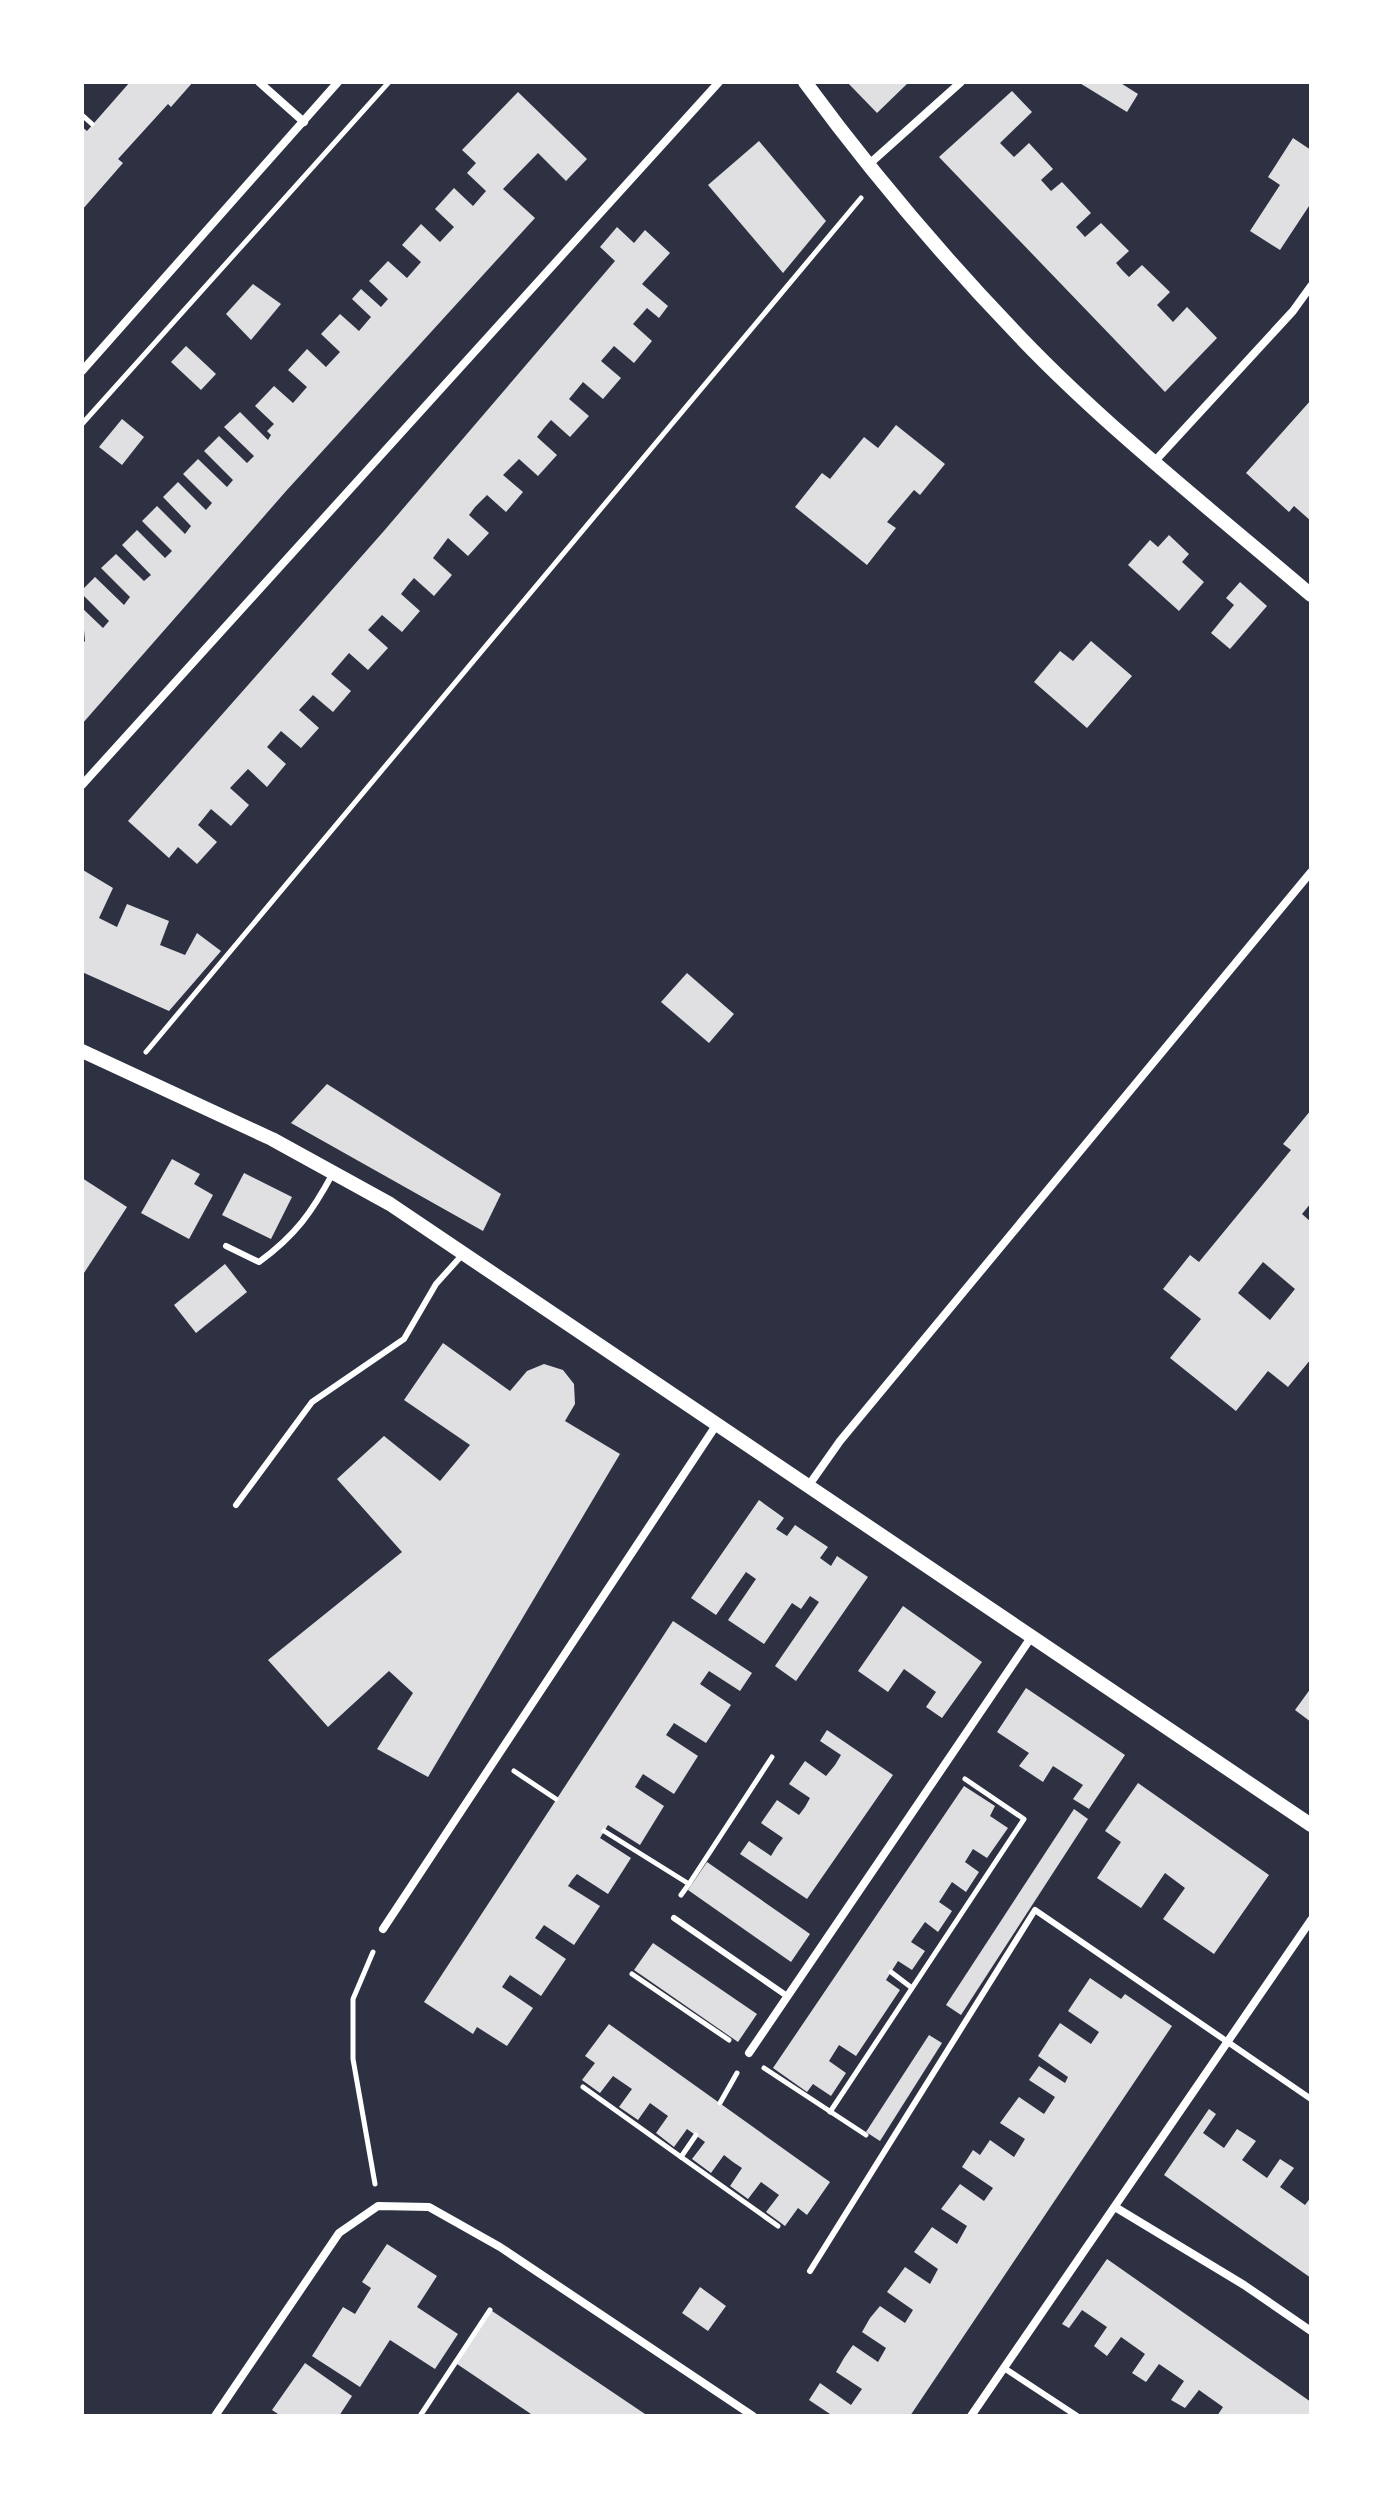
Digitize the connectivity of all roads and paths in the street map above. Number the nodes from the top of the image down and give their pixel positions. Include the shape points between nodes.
1 (259, 82) edge
2 (338, 82) edge
3 (389, 82) edge
4 (719, 82) edge
5 (805, 82) edge
6 (961, 82) edge
7 (82, 115) edge
8 (304, 122) junction
9 (92, 124) dead end
10 (867, 166) junction
11 (877, 179) junction
12 (1311, 286) edge
13 (82, 371) edge
14 (82, 424) edge
15 (1155, 461) junction
16 (1311, 595) edge
17 (82, 785) edge
18 (1311, 872) edge
19 (82, 1051) edge
20 (135, 1075) junction
21 (333, 1173) junction
22 (226, 1246) dead end
23 (463, 1254) junction
24 (717, 1423) junction
25 (809, 1485) junction
26 (236, 1505) dead end
27 (1033, 1636) junction
28 (772, 1757) dead end
29 (496, 1758) junction
30 (945, 1765) junction
31 (556, 1799) dead end
32 (1311, 1825) edge
33 (604, 1831) dead end
34 (689, 1884) junction
35 (674, 1906) dead end
36 (674, 1918) dead end
37 (1311, 1920) edge
38 (383, 1929) joint
39 (891, 1972) dead end
40 (632, 1974) dead end
41 (912, 1988) junction
42 (787, 1996) junction
43 (1228, 2042) junction
44 (748, 2055) junction
45 (583, 2087) dead end
46 (1311, 2099) edge
47 (720, 2103) dead end
48 (830, 2112) junction
49 (696, 2135) dead end
50 (879, 2144) dead end
51 (681, 2157) junction
52 (378, 2206) junction
53 (1115, 2207) junction
54 (778, 2226) dead end
55 (810, 2271) dead end
56 (490, 2310) dead end
57 (1311, 2331) edge
58 (1004, 2368) junction
59 (215, 2416) edge
60 (420, 2416) edge
61 (753, 2416) edge
62 (971, 2416) edge
63 (1077, 2416) edge

1 - 8 street
2 - 8 street
3 - 14 path
4 - 17 street
5 - 10 street
6 - 10 street
7 - 9 path
8 - 13 street
10 - 11 street
11 - 15 street via 1021,339
11 - 20 path via 149,1047
12 - 15 street
15 - 16 street
18 - 25 street
19 - 20 street
20 - 21 street
21 - 22 lane via 315,1208 290,1239 259,1262
21 - 23 street
23 - 24 street
23 - 26 lane via 436,1284 404,1339 312,1402
24 - 25 street
24 - 29 street
25 - 27 street
27 - 30 street
27 - 32 street
28 - 34 path
29 - 31 path
29 - 38 street
30 - 41 path via 1024,1819
30 - 42 street
33 - 34 path
34 - 35 path
36 - 42 lane
37 - 43 street
38 - 52 path via 353,1999 353,2059
39 - 41 path
40 - 44 path
41 - 48 path
42 - 44 street
43 - 46 lane
43 - 53 street
43 - 55 lane via 1035,1910
44 - 47 path
44 - 48 path
45 - 51 path
48 - 50 path
49 - 51 path
51 - 54 path
52 - 59 street via 339,2233
52 - 61 street via 429,2207 441,2213
53 - 57 street
53 - 58 street
56 - 60 path
58 - 62 street
58 - 63 lane

